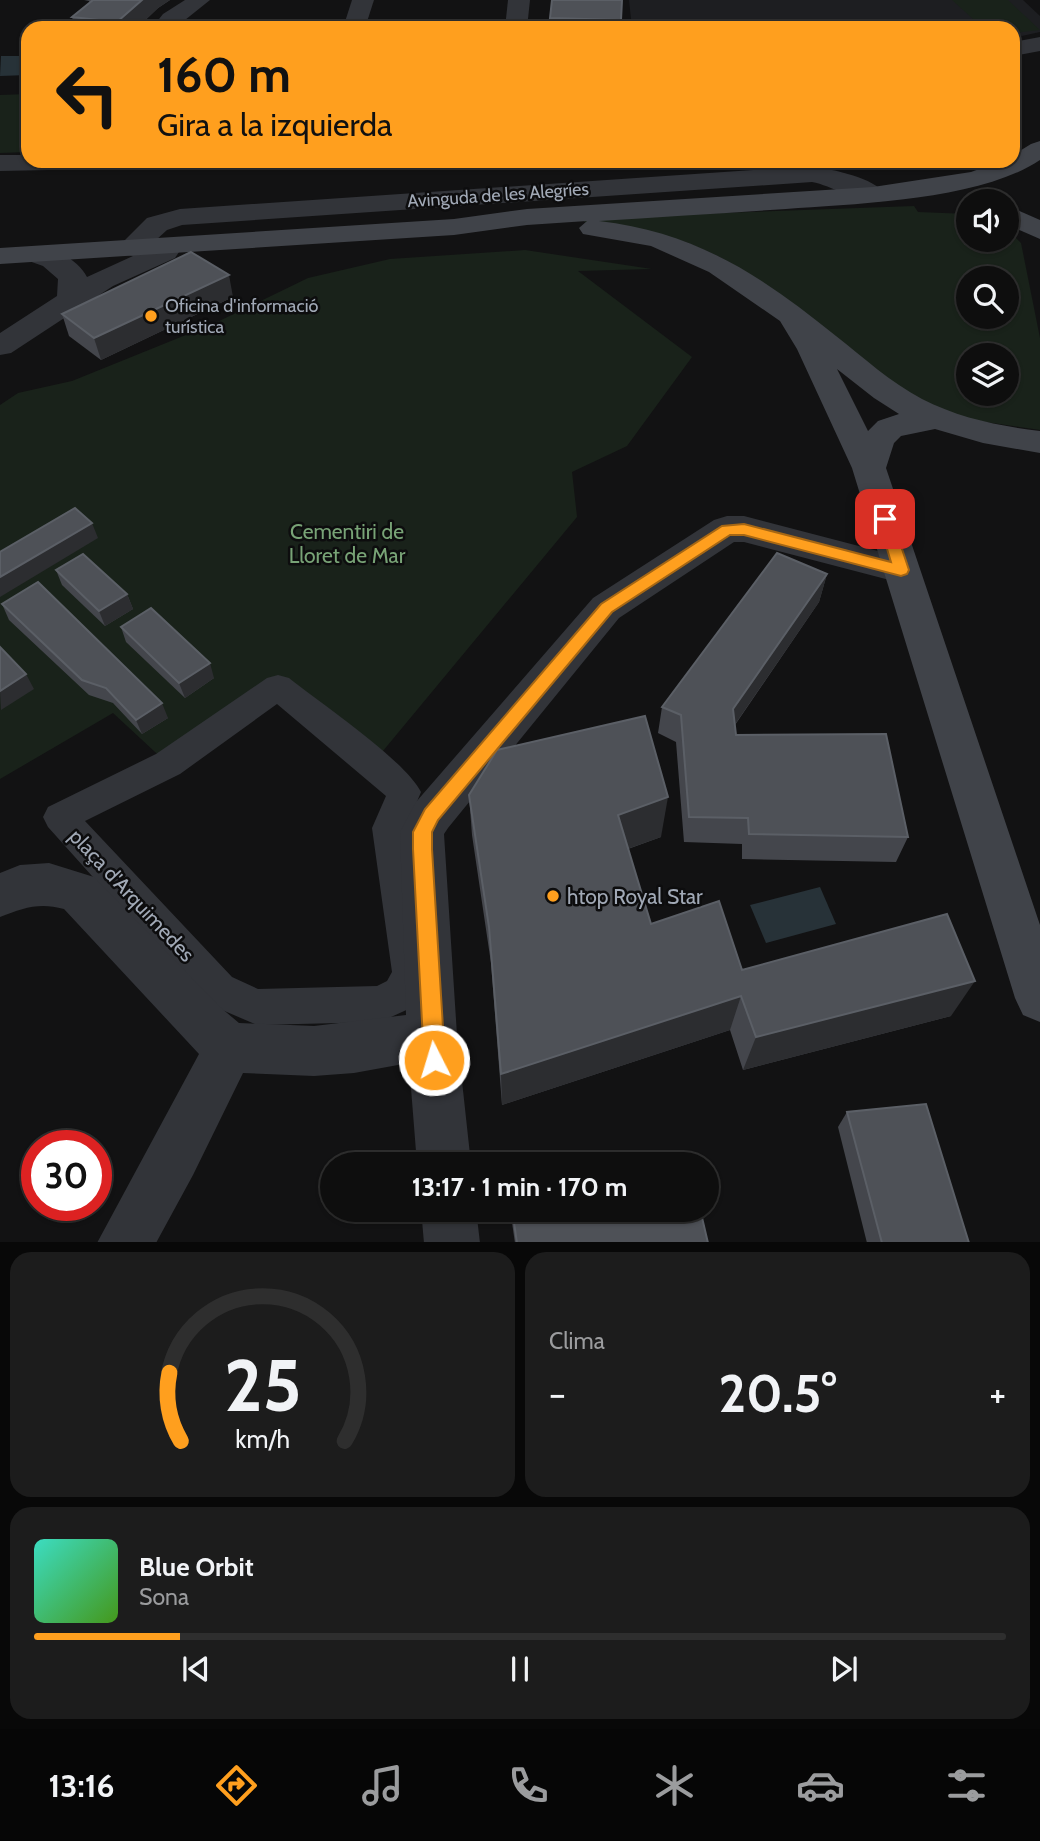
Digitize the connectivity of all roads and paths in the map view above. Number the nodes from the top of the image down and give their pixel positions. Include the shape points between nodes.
1 (199, 0) edge
2 (363, 0) edge
3 (519, 0) edge
4 (169, 21) edge
5 (356, 21) edge
6 (517, 21) edge
7 (1040, 44) edge
8 (1020, 48) edge
9 (1040, 149) edge
10 (1020, 162) edge
11 (0, 163) edge
12 (21, 163) edge
13 (1006, 168) edge
14 (873, 195) junction
15 (830, 199) junction
16 (956, 200) edge
17 (1019, 220) edge
18 (454, 227) junction
19 (1040, 231) edge
20 (180, 246) junction
21 (131, 248) junction
22 (36, 254) junction
23 (0, 256) edge
24 (72, 299) junction
25 (790, 313) junction
26 (0, 346) edge
27 (934, 419) junction
28 (1036, 442) edge
29 (869, 468) junction
30 (901, 570) junction
31 (404, 792) joint
32 (1003, 877) junction
33 (0, 896) edge
34 (1040, 907) edge
35 (1039, 992) edge
36 (432, 1035) junction
37 (229, 1047) junction
38 (443, 1152) edge
39 (450, 1222) edge
40 (125, 1242) edge
41 (452, 1242) edge

1 - 4 street
2 - 5 street
3 - 6 street
7 - 8 street
9 - 10 main road
11 - 12 street
13 - 14 main road via 976,179
14 - 15 main road
14 - 21 street, Avinguda de les Alegríes via 838,179 805,174 180,217 158,224
15 - 16 main road
15 - 18 main road via 527,216
17 - 19 main road
18 - 20 main road
18 - 25 main road via 561,227 641,236 732,271
20 - 21 main road
20 - 24 street via 125,268
21 - 22 main road
22 - 23 main road
22 - 24 street via 53,260 73,276
24 - 26 street
25 - 27 main road via 876,386
25 - 29 main road
27 - 28 main road
27 - 29 main road via 900,424 881,433
29 - 30 main road
30 - 32 main road
30 - 36 street via 744,529 727,529 606,608 422,832
31 - 31 street, plaça d'Arquimedes via 278,687 168,764 60,817 219,990 257,1007 380,1004 400,994 411,975 389,828
32 - 34 main road
32 - 35 main road
33 - 37 street via 20,886 49,884 78,892
36 - 37 street via 314,1051
36 - 38 street
37 - 40 street
39 - 41 street

